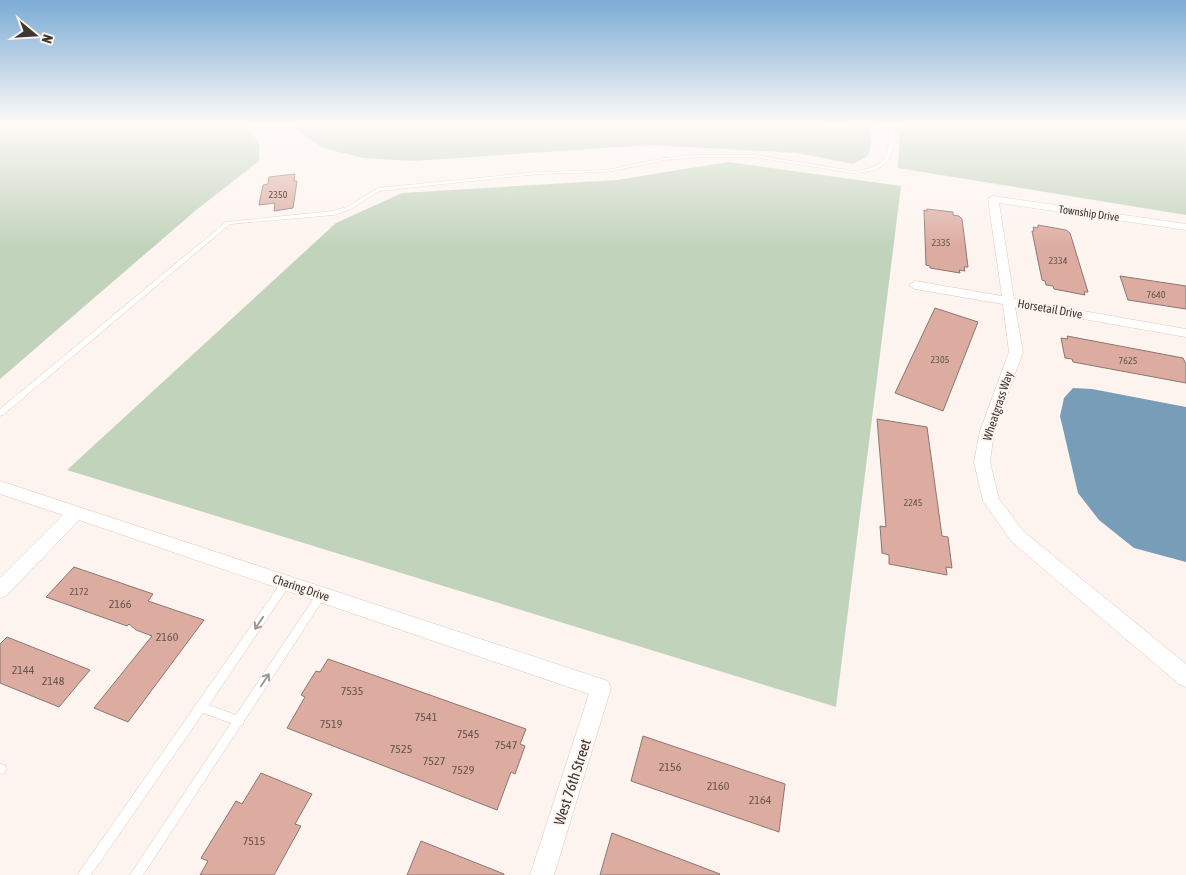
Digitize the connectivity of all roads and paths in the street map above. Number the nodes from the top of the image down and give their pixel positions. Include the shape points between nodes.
1 (635, 165) edge
2 (809, 165) edge
3 (882, 165) edge
4 (993, 199) joint
5 (1186, 228) edge
6 (915, 284) dead end
7 (1007, 301) junction
8 (1186, 333) edge
9 (0, 413) edge
10 (0, 487) edge
11 (76, 513) junction
12 (286, 583) junction
13 (0, 590) edge
14 (321, 595) junction
15 (1186, 677) edge
16 (602, 688) joint
17 (201, 707) junction
18 (239, 721) junction
19 (84, 875) edge
20 (136, 875) edge
21 (542, 875) edge

1 - 9 lane via 599,172 538,173 378,190 349,208 334,213 228,223
2 - 3 lane via 852,172 869,172
4 - 5 street, Township Drive
4 - 7 street, Wheatgrass Way
6 - 7 street, Horsetail Drive
7 - 8 street, Horsetail Drive
7 - 15 street, Wheatgrass Way via 1016,352 987,431 982,462 991,501 1018,537
10 - 11 street, Charing Drive
11 - 12 street, Charing Drive
11 - 13 street
12 - 14 street, Charing Drive
12 -> 17 lane
14 - 16 street, Charing Drive
18 -> 14 lane
16 - 21 street, West 76th Street
17 - 18 lane
17 - 19 lane
18 - 20 lane

